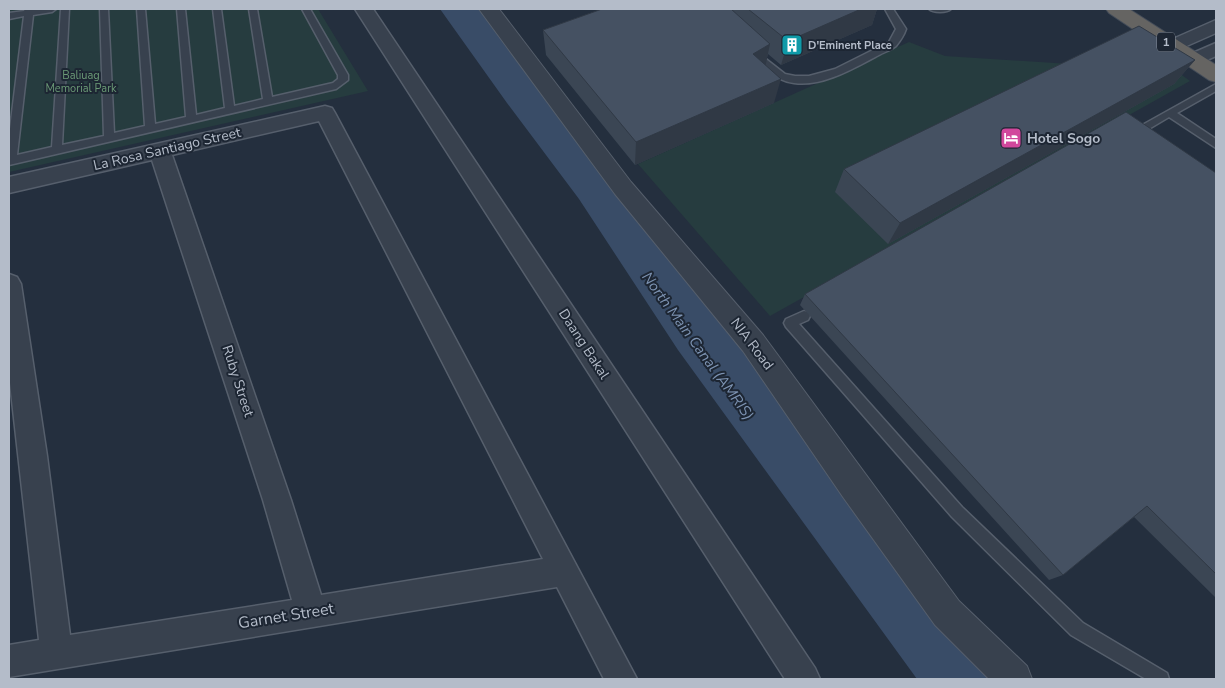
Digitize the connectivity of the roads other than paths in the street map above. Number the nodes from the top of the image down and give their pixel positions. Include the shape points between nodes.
1 (52, 9) edge
2 (65, 9) edge
3 (104, 9) edge
4 (142, 9) edge
5 (181, 9) edge
6 (216, 9) edge
7 (253, 9) edge
8 (306, 9) edge
9 (364, 9) edge
10 (489, 9) edge
11 (889, 9) edge
12 (933, 9) edge
13 (946, 9) edge
14 (1116, 9) edge
15 (29, 11) edge
16 (9, 16) edge
17 (1216, 26) edge
18 (1173, 46) junction
19 (747, 47) edge
20 (1216, 49) edge
21 (1193, 60) junction
22 (1216, 75) edge
23 (1216, 87) edge
24 (268, 101) junction
25 (230, 111) junction
26 (1170, 113) junction
27 (191, 120) junction
28 (1131, 134) edge
29 (109, 138) junction
30 (155, 140) junction
31 (1216, 144) edge
32 (57, 150) junction
33 (10, 161) edge
34 (9, 185) edge
35 (9, 284) edge
36 (804, 316) dead end
37 (564, 571) junction
38 (311, 612) junction
39 (56, 653) junction
40 (9, 661) edge
41 (621, 679) edge
42 (804, 679) edge
43 (1014, 679) edge
44 (1161, 679) edge

1 - 15 lane
2 - 32 lane
3 - 29 lane
4 - 30 lane
5 - 27 lane
6 - 25 lane
7 - 24 lane
8 - 24 lane via 344,80 336,86
9 - 42 street, Daang Bakal
10 - 43 street, NIA Road via 623,188 753,343 947,613
11 - 19 lane via 901,29 892,44 825,76 800,80 782,76
12 - 13 lane
14 - 18 highway, 1
15 - 16 lane
15 - 33 lane
17 - 18 street
18 - 21 highway, 1
20 - 21 street
21 - 22 highway, 1
23 - 26 lane
24 - 25 lane
25 - 27 lane
26 - 28 lane
26 - 31 lane
27 - 30 lane
29 - 30 lane
29 - 32 lane
30 - 34 street, La Rosa Santiago Street
30 - 37 street, La Rosa Santiago Street via 325,113
30 - 38 street, Ruby Street
32 - 33 lane
35 - 39 street
36 - 44 lane via 790,323 957,512 1077,629
37 - 38 street, Garnet Street
37 - 41 street
38 - 39 street, Garnet Street
39 - 40 street, Garnet Street

